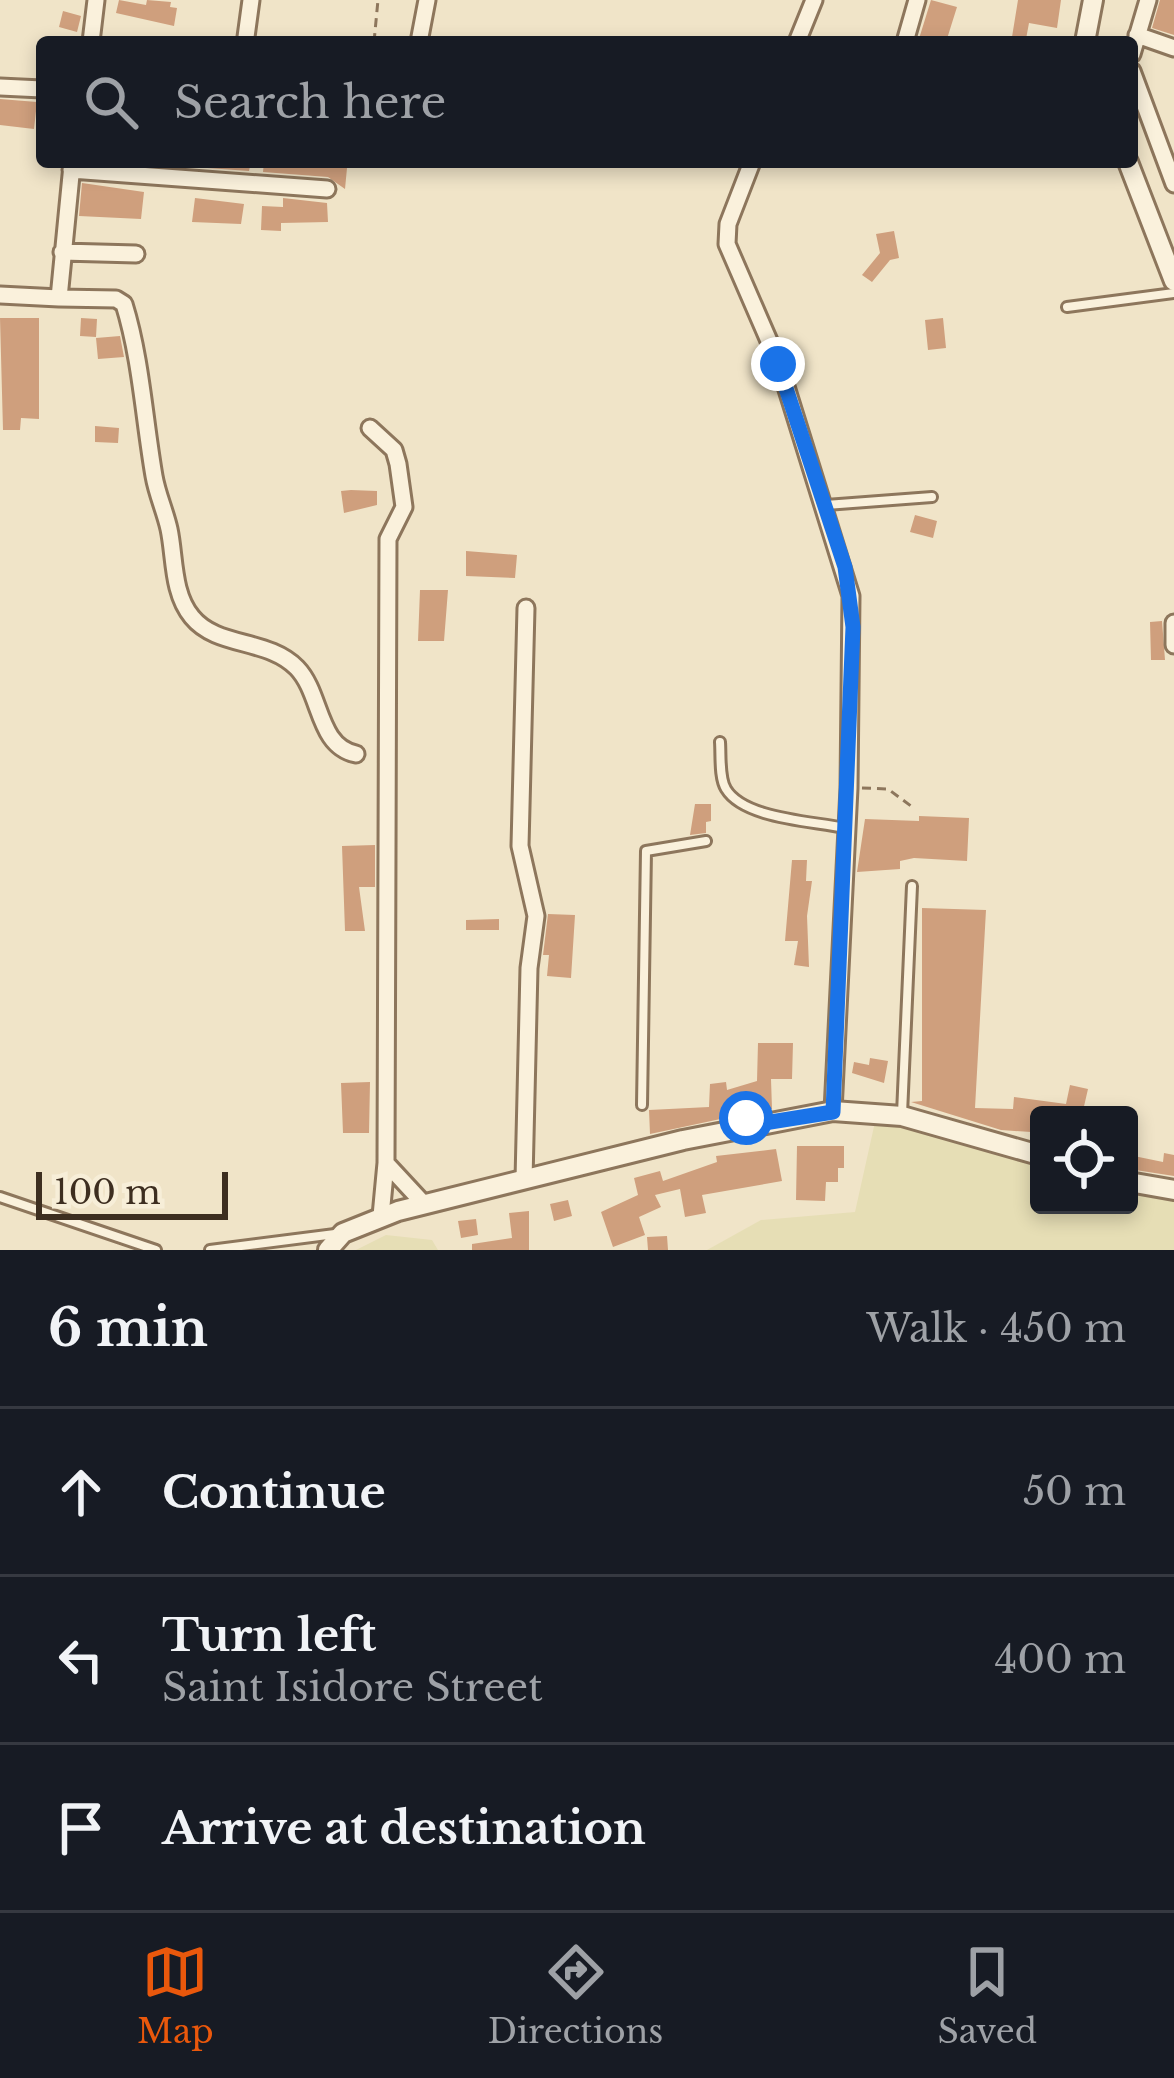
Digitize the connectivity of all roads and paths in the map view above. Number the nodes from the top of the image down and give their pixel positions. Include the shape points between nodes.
1 (97, 0) edge
2 (250, 0) edge
3 (378, 0) edge
4 (427, 0) edge
5 (814, 0) edge
6 (917, 0) edge
7 (1093, 0) edge
8 (1148, 0) edge
9 (1137, 35) joint
10 (92, 36) edge
11 (246, 36) edge
12 (375, 36) edge
13 (420, 36) edge
14 (799, 36) edge
15 (907, 36) edge
16 (1086, 36) edge
17 (1174, 47) edge
18 (0, 86) edge
19 (1138, 87) edge
20 (36, 88) edge
21 (72, 168) edge
22 (94, 168) edge
23 (750, 168) edge
24 (1130, 168) edge
25 (1173, 180) edge
26 (327, 189) dead end
27 (62, 252) junction
28 (136, 254) dead end
29 (1174, 281) edge
30 (1174, 292) edge
31 (0, 295) edge
32 (59, 298) junction
33 (1067, 307) dead end
34 (370, 428) dead end
35 (932, 496) dead end
36 (824, 505) junction
37 (526, 608) dead end
38 (1174, 623) edge
39 (1174, 645) edge
40 (720, 742) dead end
41 (356, 754) dead end
42 (848, 788) junction
43 (915, 808) dead end
44 (844, 828) junction
45 (706, 842) dead end
46 (912, 886) dead end
47 (642, 1105) dead end
48 (833, 1112) junction
49 (902, 1115) junction
50 (1030, 1152) edge
51 (386, 1163) junction
52 (524, 1180) junction
53 (1138, 1184) edge
54 (1174, 1190) edge
55 (0, 1197) edge
56 (424, 1204) junction
57 (381, 1216) junction
58 (343, 1233) junction
59 (156, 1250) edge
60 (210, 1250) edge
61 (328, 1250) edge

1 - 10 street
2 - 11 street
3 - 12 path
4 - 13 street
5 - 14 street
6 - 15 street
7 - 16 street
8 - 9 street
9 - 17 street
18 - 20 street
19 - 25 street
21 - 27 street
22 - 26 street
23 - 36 street via 728,244
24 - 29 street
27 - 28 street
27 - 32 street
30 - 33 lane
31 - 32 street
32 - 41 street via 124,304 155,482 191,616 209,632 266,647 296,666 328,736
34 - 51 street via 397,457 404,507 388,539
35 - 36 lane
36 - 42 street via 851,596
37 - 52 street via 520,846 536,916
38 - 39 street
40 - 44 lane via 731,795 756,810
42 - 43 path via 888,789
42 - 44 street
44 - 48 street
45 - 47 lane via 646,850
46 - 49 lane
48 - 49 street
48 - 52 street via 745,1116
49 - 50 street
51 - 56 street
51 - 57 street
52 - 56 street
53 - 54 street
55 - 59 lane
56 - 57 street
57 - 58 street
58 - 60 lane
58 - 61 street

